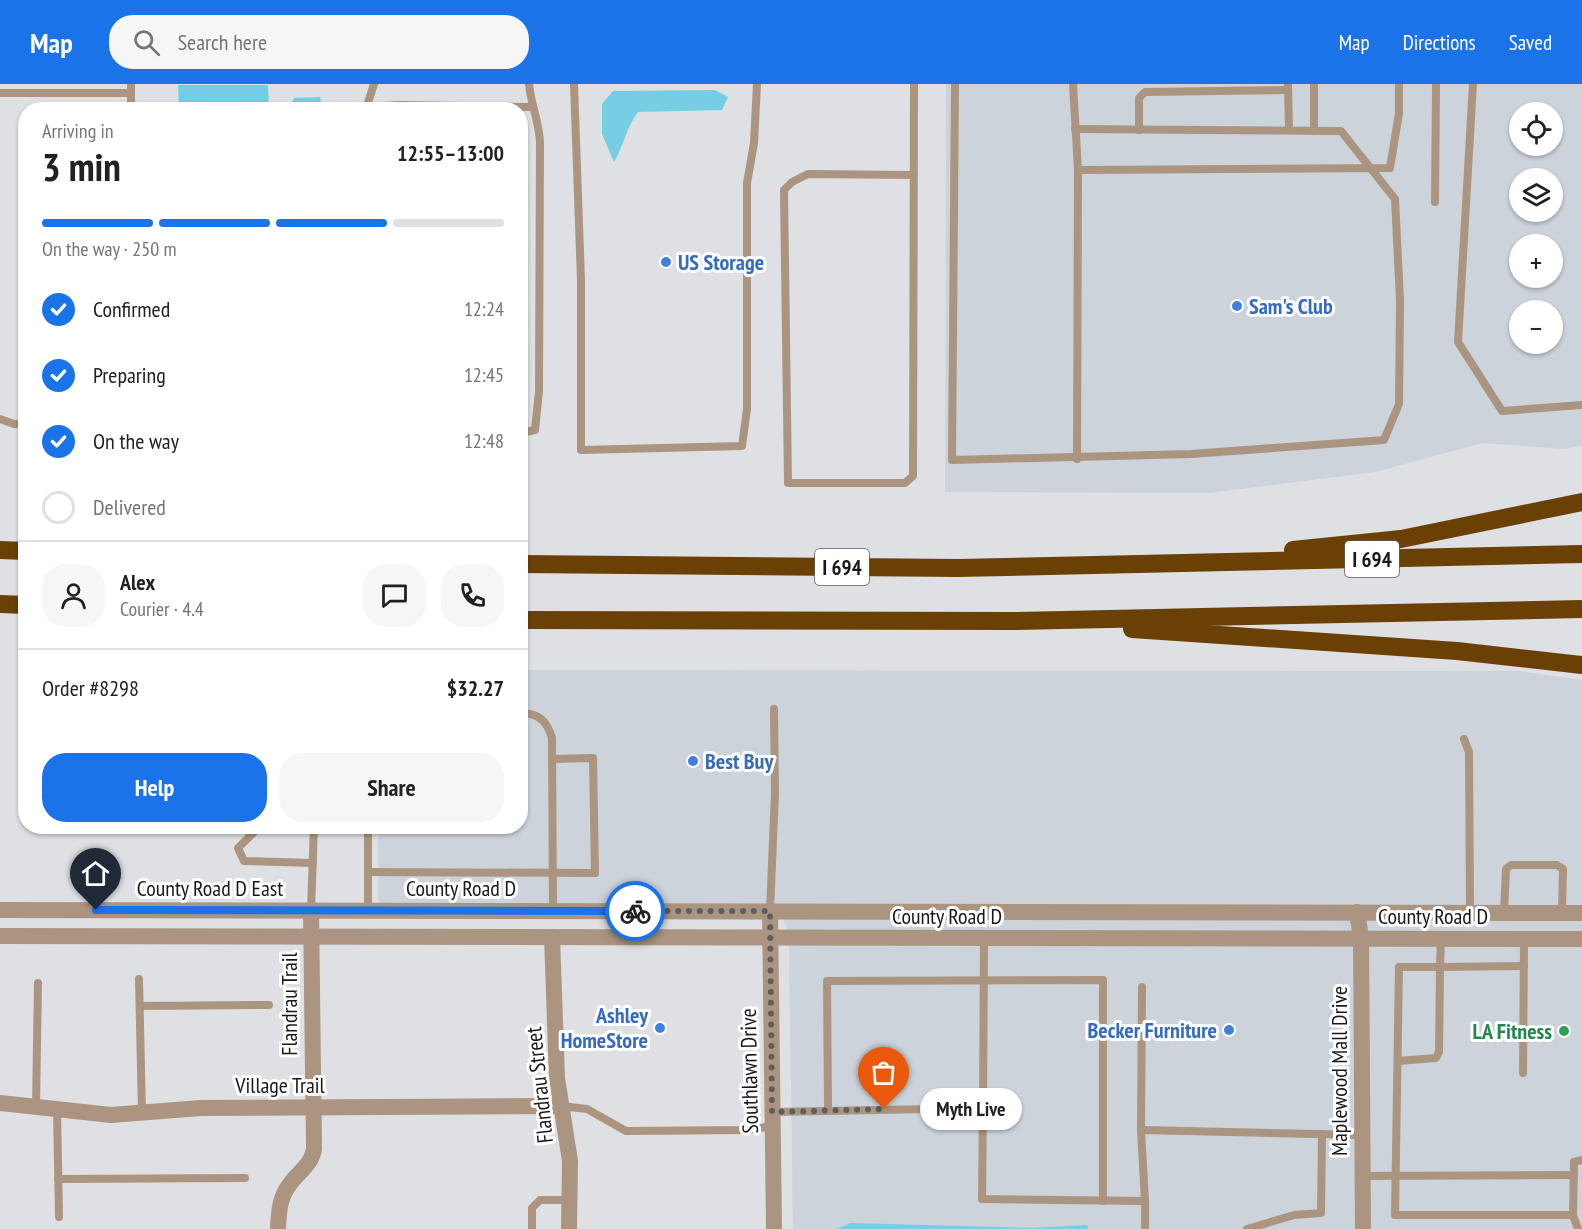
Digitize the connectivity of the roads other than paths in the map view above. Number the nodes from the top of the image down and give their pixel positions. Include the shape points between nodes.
1 (374, 84) edge
2 (530, 84) edge
3 (574, 84) edge
4 (757, 84) edge
5 (914, 84) edge
6 (955, 84) edge
7 (1073, 84) edge
8 (1314, 84) edge
9 (1399, 84) edge
10 (1436, 84) edge
11 (1473, 84) edge
12 (1288, 87) edge
13 (131, 89) edge
14 (0, 93) edge
15 (368, 102) edge
16 (528, 107) edge
17 (531, 107) junction
18 (1075, 129) junction
19 (1139, 130) junction
20 (1289, 130) junction
21 (1314, 131) junction
22 (1078, 170) junction
23 (1372, 170) junction
24 (914, 175) junction
25 (1436, 202) dead end
26 (1582, 405) edge
27 (0, 419) edge
28 (18, 424) edge
29 (528, 431) edge
30 (1077, 459) junction
31 (1582, 502) edge
32 (0, 550) edge
33 (18, 551) edge
34 (1582, 554) edge
35 (528, 564) edge
36 (1163, 564) junction
37 (0, 604) edge
38 (18, 605) edge
39 (1582, 609) edge
40 (528, 620) edge
41 (1014, 621) junction
42 (1582, 665) edge
43 (774, 709) dead end
44 (528, 714) edge
45 (1464, 739) dead end
46 (552, 759) junction
47 (253, 834) edge
48 (314, 834) edge
49 (368, 834) edge
50 (313, 863) junction
51 (368, 872) junction
52 (553, 874) junction
53 (0, 910) edge
54 (311, 910) junction
55 (368, 910) junction
56 (553, 911) junction
57 (770, 911) junction
58 (1357, 912) junction
59 (1470, 912) junction
60 (1504, 913) junction
61 (1562, 913) junction
62 (1582, 913) edge
63 (0, 936) edge
64 (311, 937) junction
65 (552, 937) junction
66 (769, 938) junction
67 (984, 938) junction
68 (1361, 938) junction
69 (1441, 938) junction
70 (1524, 939) junction
71 (1582, 939) edge
72 (1524, 966) junction
73 (1440, 967) junction
74 (139, 979) dead end
75 (984, 981) junction
76 (38, 983) dead end
77 (1142, 987) dead end
78 (269, 1005) dead end
79 (140, 1006) junction
80 (1398, 1061) junction
81 (1523, 1073) dead end
82 (0, 1103) edge
83 (36, 1106) junction
84 (561, 1106) junction
85 (312, 1108) junction
86 (983, 1108) junction
87 (828, 1109) junction
88 (57, 1110) junction
89 (142, 1115) junction
90 (772, 1119) junction
91 (1141, 1130) junction
92 (1322, 1134) junction
93 (1362, 1135) junction
94 (1582, 1160) edge
95 (1574, 1175) junction
96 (1362, 1176) junction
97 (1395, 1176) junction
98 (245, 1178) dead end
99 (58, 1179) junction
100 (569, 1200) junction
101 (1103, 1201) junction
102 (1145, 1201) junction
103 (1573, 1215) junction
104 (58, 1217) dead end
105 (278, 1229) edge
106 (532, 1229) edge
107 (569, 1229) edge
108 (774, 1229) edge
109 (1145, 1229) edge
110 (1247, 1229) edge
111 (1363, 1229) edge
112 (1578, 1229) edge

1 - 15 lane
2 - 17 lane
3 - 4 lane via 581,280 581,450 741,447 747,409 747,183
5 - 24 lane
6 - 30 lane via 952,460
7 - 18 lane
8 - 21 lane
9 - 23 lane via 1390,168
10 - 25 lane
11 - 26 lane via 1458,342 1502,411
12 - 19 lane via 1145,92 1139,98
12 - 20 lane
13 - 14 lane
16 - 17 lane
17 - 29 lane via 539,123 540,142 539,391 535,430
18 - 19 lane
18 - 22 lane
19 - 20 lane
20 - 21 lane
21 - 23 lane via 1341,131
22 - 23 lane
22 - 30 lane
23 - 30 lane via 1395,199 1400,300 1399,404 1384,440
24 - 24 lane via 913,476 905,483 788,483 784,190 808,174
27 - 28 lane
31 - 36 highway via 1401,538
32 - 33 highway
34 - 36 highway, I 694
35 - 36 highway, I 694 via 958,568
37 - 38 highway
39 - 41 highway
40 - 41 highway
41 - 42 highway via 1457,651
43 - 57 lane
44 - 46 lane via 538,716 549,728
45 - 59 lane via 1469,752
46 - 52 lane
46 - 52 lane via 592,758 595,873
47 - 50 lane via 238,848 244,861
48 - 50 lane
49 - 51 lane
50 - 54 lane
51 - 52 lane
51 - 55 lane
52 - 56 lane
53 - 54 street, County Road D East
54 - 55 street, County Road D
54 - 64 street, Flandrau Trail
55 - 56 street, County Road D
56 - 57 street, County Road D
57 - 58 street, County Road D
57 - 66 street, Southlawn Drive
58 - 59 street, County Road D
58 - 68 street, Maplewood Mall Drive
59 - 60 street, County Road D
60 - 61 street, County Road D
60 - 61 lane via 1506,869 1557,865 1563,869
61 - 62 street, County Road D
63 - 64 street
64 - 65 street, County Road D
64 - 85 street, Flandrau Trail
65 - 66 street, County Road D
65 - 84 street, Flandrau Street
66 - 67 street, County Road D
66 - 90 street, Southlawn Drive
67 - 68 street, County Road D
67 - 75 lane
68 - 69 street, County Road D
68 - 93 street, Maplewood Mall Drive
69 - 70 street, County Road D
69 - 73 lane
70 - 71 street, County Road D
70 - 72 lane
72 - 73 lane
72 - 81 lane
73 - 80 lane via 1437,1058
73 - 80 lane via 1399,967
74 - 79 lane
75 - 86 lane
75 - 87 lane via 826,981
75 - 101 lane via 1103,980
76 - 83 lane
77 - 91 lane
78 - 79 lane
79 - 89 lane
80 - 97 lane
82 - 83 street, Village Trail
83 - 88 street, Village Trail
84 - 85 street, Village Trail
84 - 90 lane via 587,1109 626,1131 748,1130
84 - 100 street, Flandrau Street via 570,1161
85 - 89 street, Village Trail via 201,1108
85 - 105 street, Flandrau Trail via 313,1154 282,1198
86 - 87 lane
86 - 101 lane via 982,1199
87 - 90 lane
88 - 89 street, Village Trail
88 - 99 lane
90 - 108 street, Southlawn Drive
91 - 92 lane
91 - 102 lane
92 - 93 lane
92 - 110 lane via 1322,1213 1294,1215
93 - 96 street, Maplewood Mall Drive
94 - 95 lane via 1574,1162
95 - 97 lane
95 - 103 lane
96 - 97 lane
96 - 111 street, Maplewood Mall Drive
97 - 103 lane via 1395,1215
98 - 99 lane
99 - 104 lane
100 - 106 lane via 540,1200 532,1208
100 - 107 street, Flandrau Street
101 - 102 lane
102 - 109 lane
103 - 112 lane

